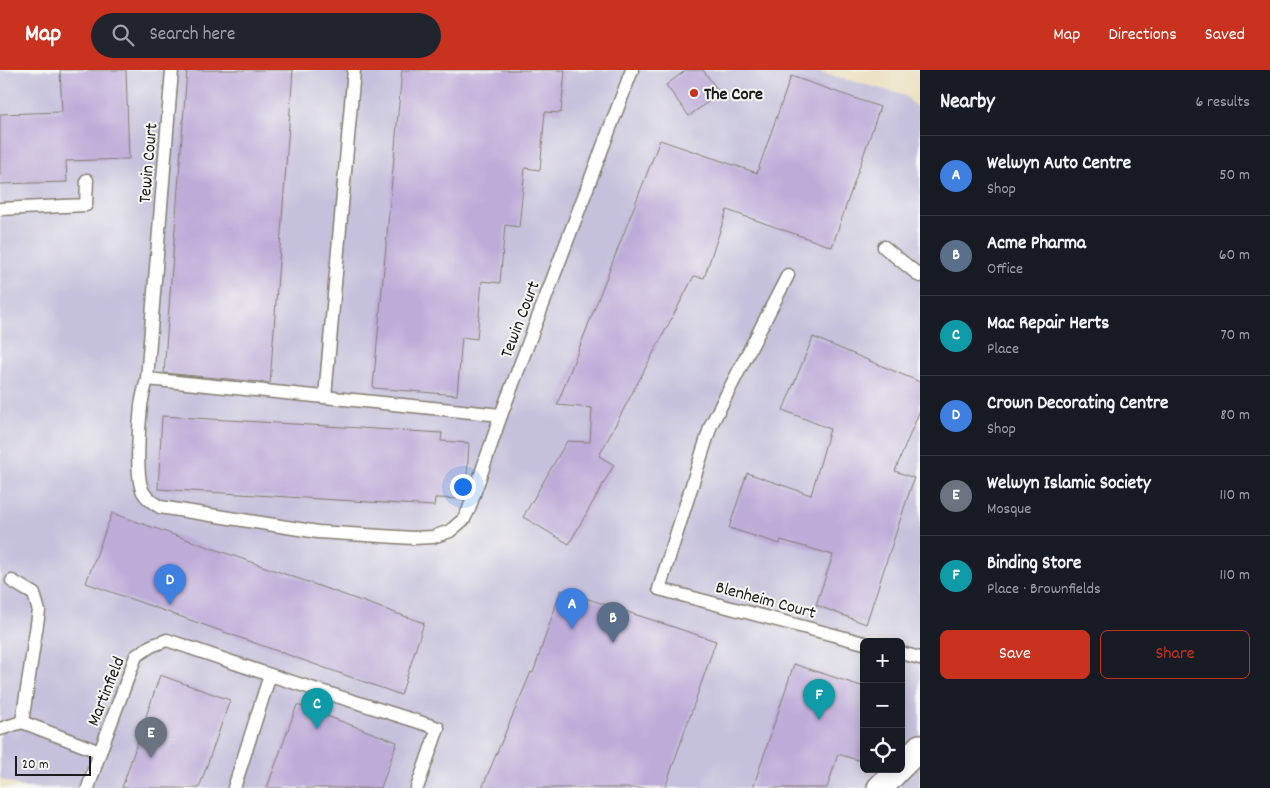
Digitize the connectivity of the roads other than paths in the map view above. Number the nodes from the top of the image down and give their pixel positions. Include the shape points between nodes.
1 (172, 70) edge
2 (354, 70) edge
3 (632, 70) edge
4 (87, 180) dead end
5 (0, 209) edge
6 (884, 247) dead end
7 (788, 275) dead end
8 (920, 276) edge
9 (147, 379) junction
10 (325, 397) junction
11 (502, 415) junction
12 (12, 581) dead end
13 (860, 642) edge
14 (905, 654) edge
15 (920, 658) edge
16 (270, 676) junction
17 (22, 722) junction
18 (0, 729) edge
19 (920, 747) edge
20 (100, 752) junction
21 (905, 762) edge
22 (894, 773) edge
23 (88, 788) edge
24 (234, 788) edge
25 (417, 788) edge
26 (880, 788) edge

1 - 9 lane, Tewin Court
2 - 10 lane
3 - 11 lane, Tewin Court
4 - 5 lane via 86,204
6 - 8 lane
7 - 13 lane, Blenheim Court via 711,425 660,588
9 - 10 lane
9 - 11 lane, Tewin Court via 141,406 138,463 142,491 149,500 160,507 318,532 413,538 450,532 464,519 469,509
10 - 11 lane
12 - 17 lane via 34,594 39,611
14 - 15 lane
16 - 20 lane, Martinfield via 167,640 151,646 136,656
16 - 24 lane
16 - 25 lane, Martinfield via 438,728
17 - 18 lane
17 - 20 lane
19 - 21 street
20 - 23 lane, Martinfield
22 - 26 street

